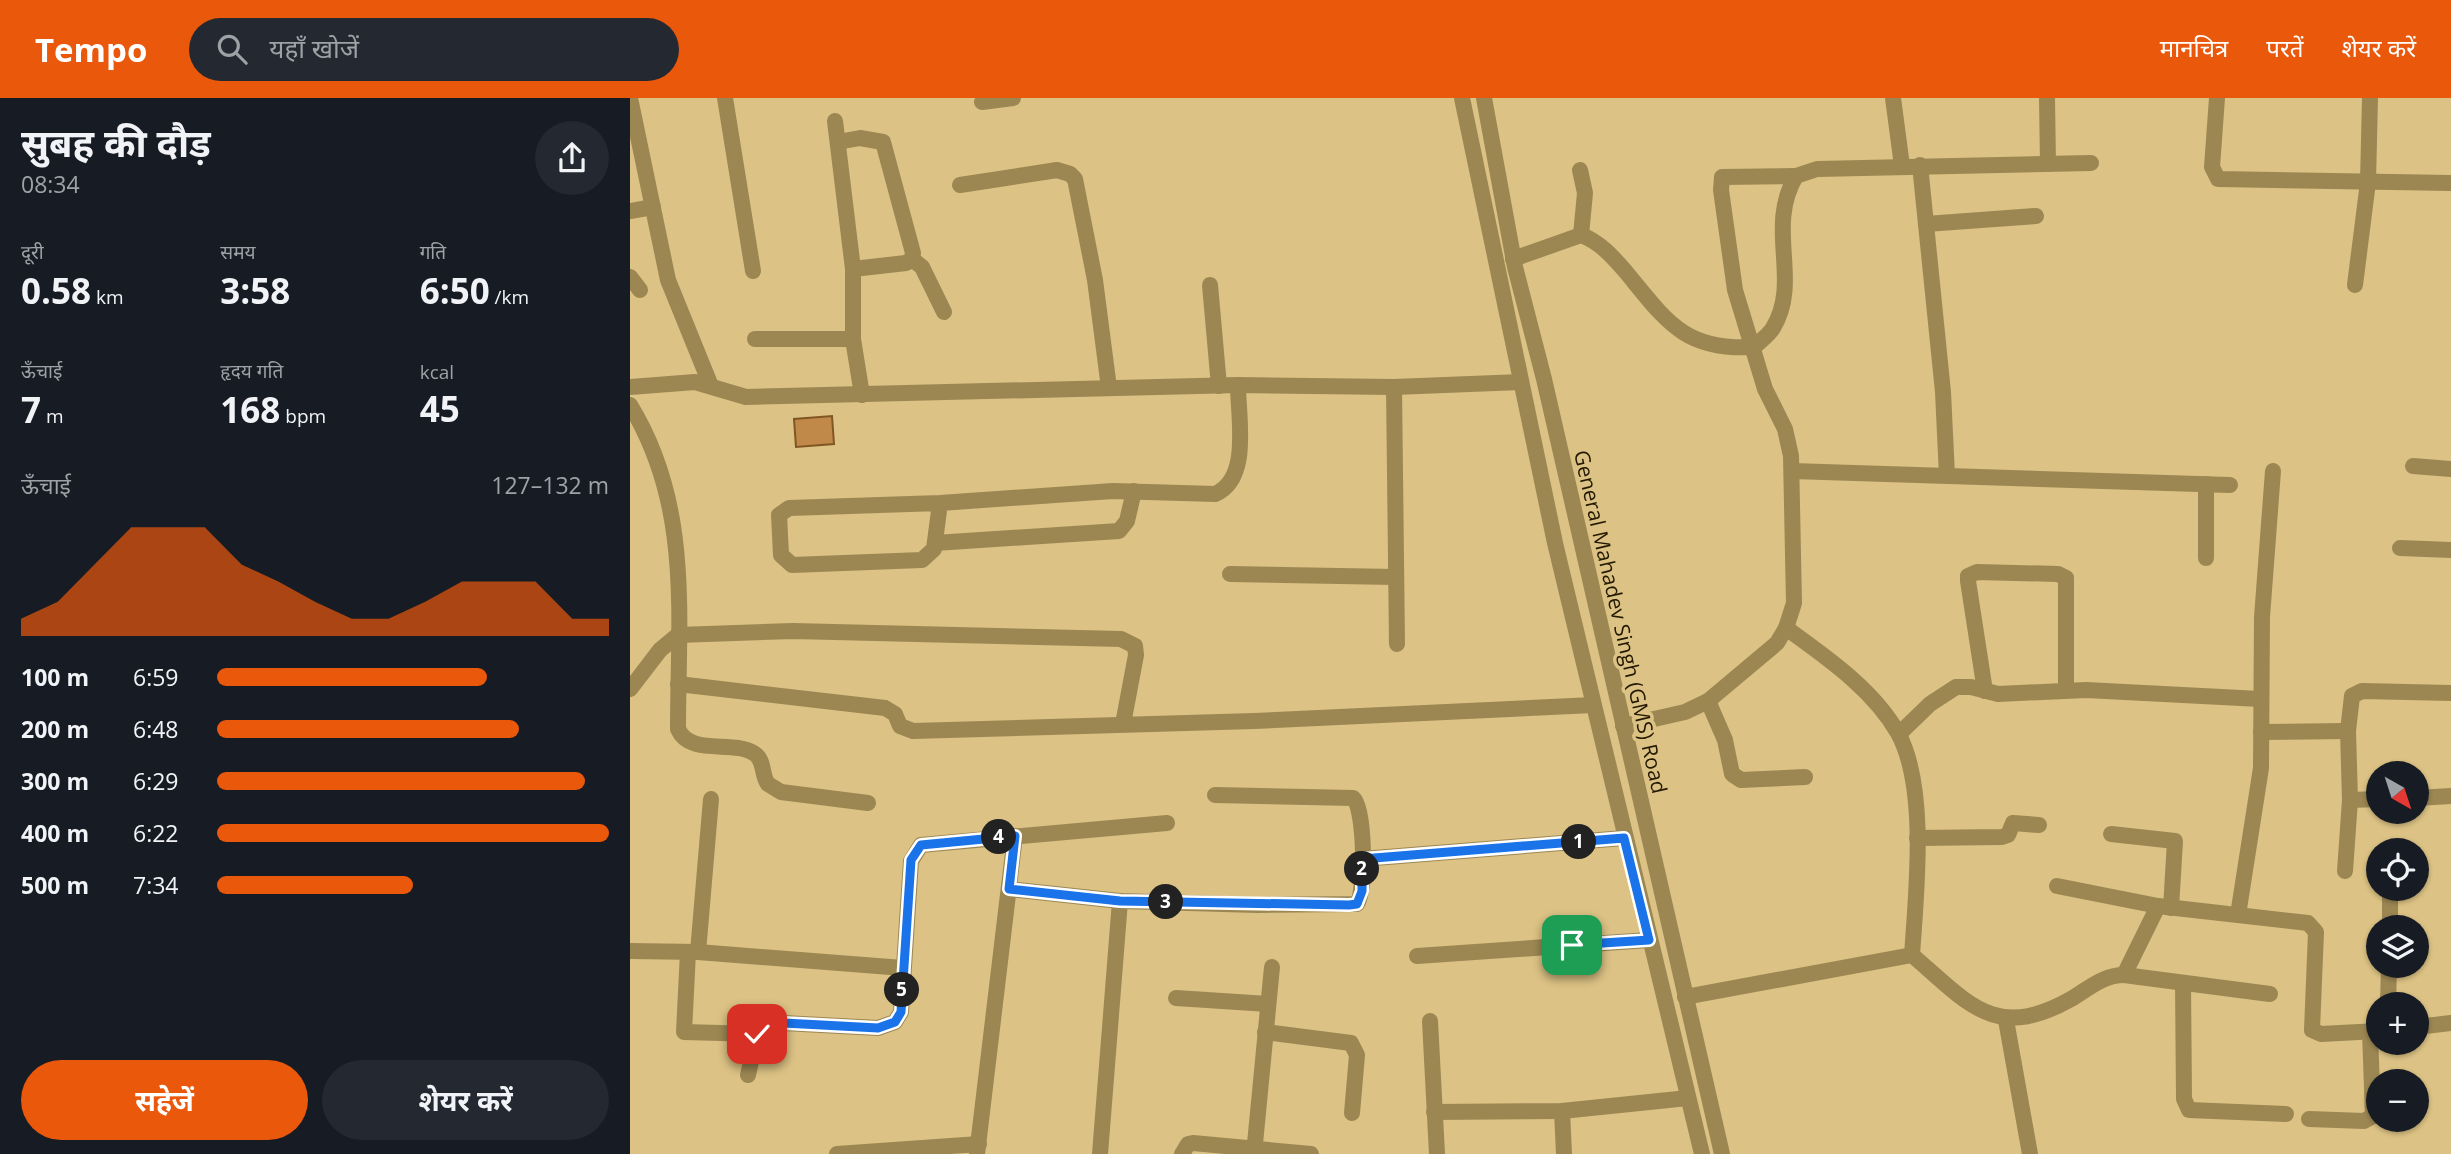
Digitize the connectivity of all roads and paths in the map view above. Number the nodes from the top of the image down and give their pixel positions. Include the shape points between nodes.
1 (630, 98) edge
2 (725, 98) edge
3 (1013, 98) edge
4 (1462, 98) edge
5 (1484, 98) edge
6 (1893, 98) edge
7 (2047, 98) edge
8 (2217, 98) edge
9 (2370, 98) edge
10 (982, 102) dead end
11 (835, 121) dead end
12 (838, 142) junction
13 (2091, 163) dead end
14 (2048, 164) junction
15 (1920, 165) junction
16 (1902, 166) junction
17 (1580, 170) dead end
18 (1796, 176) junction
19 (2368, 182) junction
20 (2451, 183) edge
21 (960, 185) dead end
22 (653, 207) junction
23 (630, 211) edge
24 (2036, 216) dead end
25 (1926, 224) junction
26 (1581, 235) junction
27 (912, 259) junction
28 (1513, 259) junction
29 (853, 269) junction
30 (754, 271) dead end
31 (1210, 285) dead end
32 (2355, 285) dead end
33 (944, 312) dead end
34 (755, 339) dead end
35 (853, 340) junction
36 (1754, 347) junction
37 (1521, 382) junction
38 (1238, 385) junction
39 (711, 386) junction
40 (1219, 386) junction
41 (630, 387) edge
42 (1394, 387) junction
43 (1109, 388) junction
44 (862, 395) junction
45 (630, 405) edge
46 (2413, 467) dead end
47 (2451, 469) edge
48 (1792, 471) junction
49 (2273, 471) dead end
50 (1947, 476) junction
51 (2206, 484) junction
52 (2230, 485) dead end
53 (1134, 491) junction
54 (940, 503) junction
55 (935, 543) junction
56 (2400, 548) dead end
57 (2451, 550) edge
58 (2206, 558) dead end
59 (1230, 574) dead end
60 (1395, 577) junction
61 (1786, 628) junction
62 (678, 635) junction
63 (1397, 644) dead end
64 (678, 684) junction
65 (630, 689) edge
66 (2066, 690) junction
67 (1985, 691) junction
68 (2451, 693) edge
69 (2260, 698) junction
70 (1708, 701) junction
71 (1593, 705) junction
72 (1123, 724) junction
73 (1623, 726) junction
74 (2348, 731) junction
75 (2261, 732) junction
76 (1899, 734) junction
77 (1805, 777) dead end
78 (1215, 795) dead end
79 (2451, 796) edge
80 (2429, 797) edge
81 (711, 799) dead end
82 (2366, 799) edge
83 (2350, 800) junction
84 (868, 803) dead end
85 (1167, 822) dead end
86 (2039, 825) dead end
87 (2111, 834) dead end
88 (1015, 836) junction
89 (1624, 838) junction
90 (1917, 838) junction
91 (1362, 859) junction
92 (2345, 871) dead end
93 (2057, 886) dead end
94 (1009, 889) junction
95 (1120, 901) junction
96 (2165, 907) junction
97 (2238, 915) junction
98 (1649, 940) junction
99 (630, 951) edge
100 (693, 952) junction
101 (1417, 956) dead end
102 (1912, 956) junction
103 (1272, 967) dead end
104 (902, 968) junction
105 (2124, 975) junction
106 (2183, 983) junction
107 (2270, 994) dead end
108 (1685, 997) junction
109 (1176, 998) dead end
110 (1268, 1004) junction
111 (2006, 1020) junction
112 (1430, 1021) dead end
113 (2451, 1023) edge
114 (2429, 1026) edge
115 (2366, 1031) edge
116 (1265, 1032) junction
117 (757, 1034) junction
118 (2374, 1055) edge
119 (748, 1074) dead end
120 (1688, 1098) junction
121 (1562, 1111) junction
122 (1434, 1112) junction
123 (1352, 1113) dead end
124 (2286, 1114) dead end
125 (2309, 1119) dead end
126 (978, 1149) edge
127 (1254, 1151) edge
128 (868, 1153) edge
129 (838, 1154) edge
130 (1100, 1154) edge
131 (1182, 1154) edge
132 (1311, 1154) edge
133 (1437, 1154) edge
134 (1564, 1154) edge
135 (1702, 1154) edge
136 (1722, 1154) edge
137 (2030, 1154) edge

1 - 22 street
2 - 30 street
3 - 10 street
4 - 37 street
5 - 28 street, General Mahadev Singh (GMS) Road
6 - 16 street
7 - 14 street
8 - 19 street via 2212,167 2218,178
9 - 19 street
11 - 12 street
12 - 27 street via 860,138 883,142
12 - 29 street
13 - 14 street
14 - 15 street
15 - 16 street
15 - 25 street
16 - 18 street via 1817,169
17 - 26 street via 1585,193
18 - 36 street via 1781,212 1785,289 1773,328
18 - 36 street via 1722,177 1735,290
19 - 20 street
19 - 32 street
21 - 43 street via 1057,170 1075,179 1095,280
22 - 23 street
22 - 39 street via 675,302
24 - 25 street
25 - 50 street
26 - 28 street
26 - 36 street via 1613,257 1685,337 1719,348
27 - 29 street
27 - 33 street via 922,267
28 - 73 street, General Mahadev Singh (GMS) Road
29 - 35 street
31 - 40 street
34 - 35 street
35 - 44 street
36 - 48 street via 1765,388 1785,429
37 - 42 street
37 - 71 street
38 - 40 street
38 - 42 street
38 - 53 street via 1238,466 1227,489 1215,494
39 - 41 street via 682,381
39 - 44 street via 746,397
40 - 43 street
42 - 60 street
43 - 44 street
45 - 62 street via 658,461 673,510
46 - 47 street
48 - 50 street
48 - 61 street via 1795,582
49 - 69 street
50 - 51 street
51 - 52 street
51 - 58 street
53 - 54 street
53 - 55 street via 1127,522 1119,530
54 - 55 street
54 - 55 street via 789,508 779,515 781,555 792,565 922,559 930,555
56 - 57 street
59 - 60 street
60 - 63 street
61 - 70 street via 1777,643
61 - 76 street via 1852,679
62 - 64 street
62 - 65 street
62 - 72 street via 793,631 1121,639 1135,646 1136,655
64 - 72 street via 885,708 895,714 900,726 914,731
64 - 84 street via 678,729 684,739 751,752 761,761 768,784 781,792
66 - 67 street via 2011,695
66 - 67 street via 2066,578 1977,572 1968,576 1968,581
66 - 69 street
67 - 76 street via 1956,687 1946,692
68 - 74 street via 2357,692 2350,703
69 - 75 street
70 - 73 street via 1685,712
70 - 77 street via 1736,778
71 - 72 street
71 - 89 street
73 - 108 street, General Mahadev Singh (GMS) Road
74 - 75 street
74 - 83 street
75 - 97 street via 2261,768
76 - 90 street via 1912,773
78 - 91 street via 1353,798 1360,809
79 - 80 street
81 - 100 street
82 - 83 street
83 - 92 street
85 - 88 street
86 - 90 street via 2013,823 2002,837
87 - 96 street via 2175,841
88 - 94 street
88 - 104 street via 935,841 914,851
89 - 91 street
89 - 98 street
90 - 102 street
91 - 95 street via 1357,904
93 - 96 street
94 - 95 street
94 - 126 street
95 - 130 street
96 - 97 street
96 - 105 street
97 - 115 street via 2314,926 2312,1030 2321,1034
98 - 101 street
98 - 120 street
99 - 100 street
100 - 104 street
100 - 117 street via 684,1032
102 - 108 street
102 - 111 street via 1968,1003
103 - 110 street
104 - 117 street via 901,1012 889,1027 772,1021 759,1026
105 - 106 street
105 - 111 street via 2104,979 2047,1010
106 - 107 street
106 - 124 street via 2184,1099 2189,1110
108 - 136 street, General Mahadev Singh (GMS) Road
109 - 110 street
110 - 116 street
111 - 137 street
112 - 122 street
113 - 114 street
116 - 123 street via 1351,1043 1357,1055
116 - 127 street
117 - 119 street
118 - 125 street via 2373,1116 2364,1121
120 - 121 street
120 - 135 street
121 - 122 street
121 - 134 street
122 - 133 street
126 - 128 street
127 - 131 street via 1193,1143
127 - 132 street
128 - 129 street

